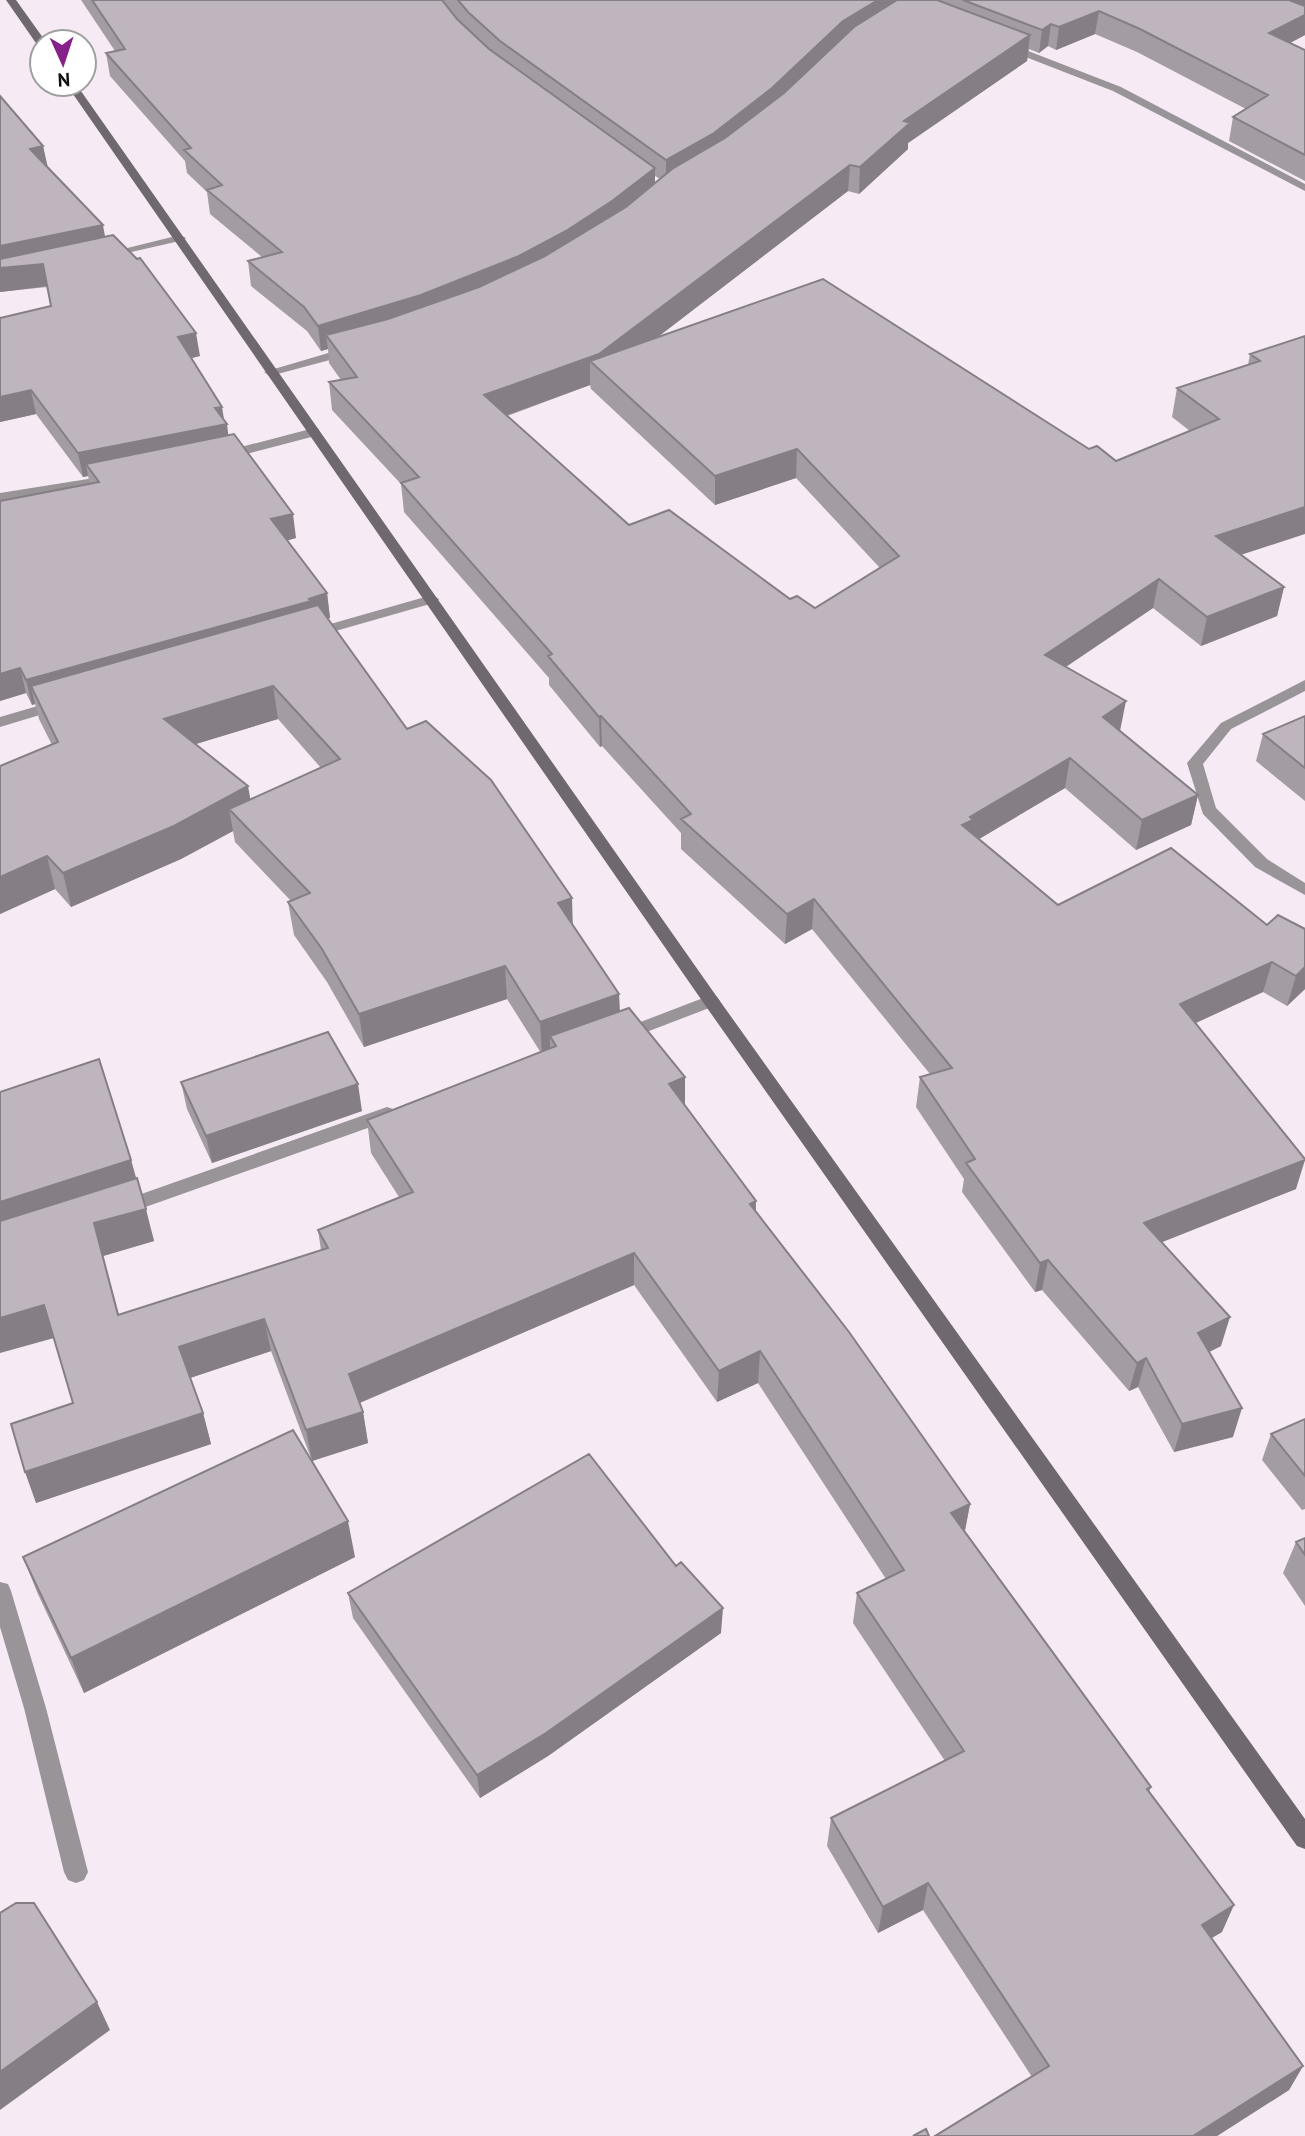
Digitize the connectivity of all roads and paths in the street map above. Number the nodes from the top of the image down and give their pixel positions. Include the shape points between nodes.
1 (11, 0) edge
2 (31, 28) edge
3 (1000, 44) edge
4 (81, 98) edge
5 (1305, 188) edge
6 (180, 238) junction
7 (86, 259) edge
8 (360, 348) edge
9 (270, 372) junction
10 (314, 432) junction
11 (211, 459) edge
12 (132, 476) edge
13 (0, 497) edge
14 (432, 599) junction
15 (301, 637) edge
16 (1305, 685) edge
17 (76, 699) edge
18 (0, 722) edge
19 (1305, 890) edge
20 (711, 1001) junction
21 (602, 1043) edge
22 (410, 1106) edge
23 (111, 1213) edge
24 (0, 1591) edge
25 (1305, 1838) edge
26 (76, 1872) dead end

1 - 2 main road
3 - 5 street via 1117,89
4 - 6 main road
6 - 7 street
6 - 9 main road
8 - 9 street
9 - 10 main road
10 - 11 street
10 - 14 main road
12 - 13 street
14 - 15 street
14 - 20 main road
16 - 19 street via 1226,726 1195,763 1209,810 1261,863
17 - 18 street
20 - 21 street
20 - 25 main road
22 - 23 street
24 - 26 street

